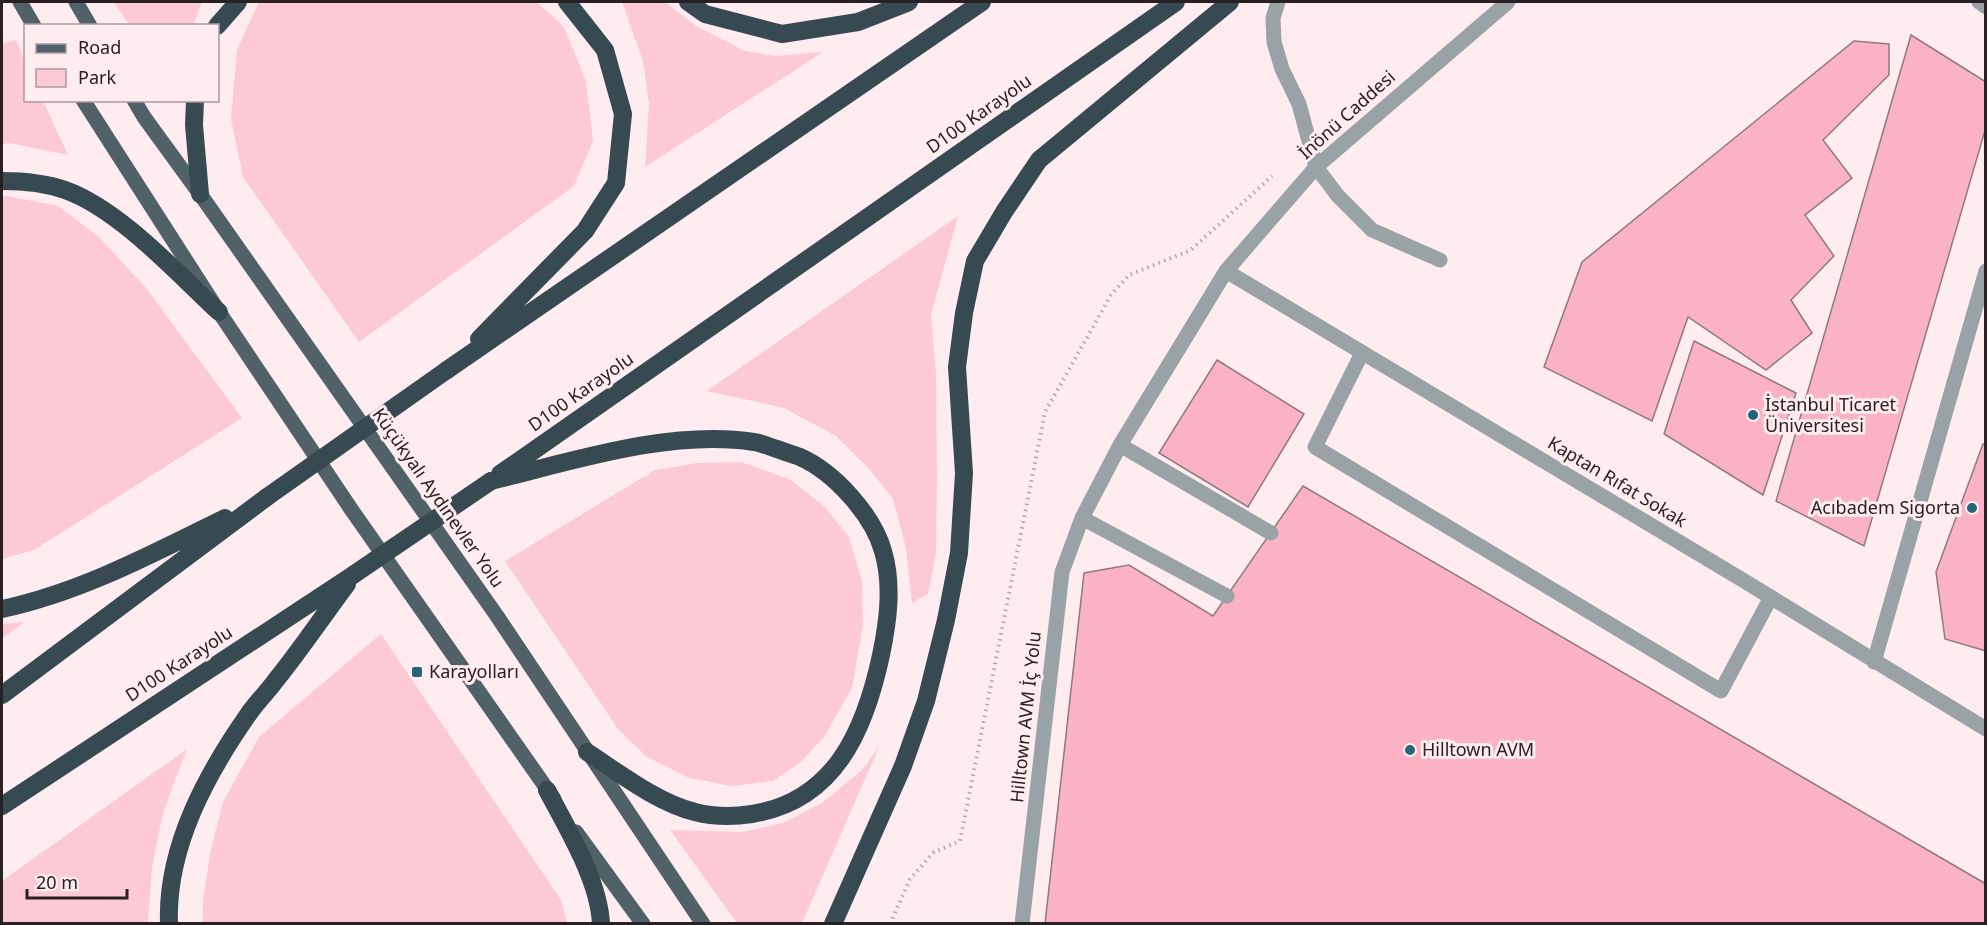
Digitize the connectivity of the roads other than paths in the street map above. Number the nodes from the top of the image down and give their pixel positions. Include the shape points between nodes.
1 (20, 2) edge
2 (76, 2) edge
3 (238, 2) edge
4 (567, 2) edge
5 (688, 2) edge
6 (909, 2) edge
7 (982, 2) edge
8 (1176, 2) edge
9 (1230, 2) edge
10 (1278, 2) edge
11 (1508, 2) edge
12 (1979, 2) edge
13 (1986, 7) edge
14 (33, 24) edge
15 (89, 24) edge
16 (219, 24) edge
17 (84, 102) edge
18 (135, 102) edge
19 (195, 102) edge
20 (1316, 167) junction
21 (2, 181) edge
22 (200, 194) junction
23 (1440, 260) dead end
24 (1226, 271) junction
25 (1986, 271) edge
26 (219, 312) junction
27 (1362, 353) junction
28 (447, 370) junction
29 (1120, 445) junction
30 (491, 480) junction
31 (267, 497) junction
32 (1082, 518) junction
33 (1271, 533) dead end
34 (354, 574) junction
35 (1227, 596) dead end
36 (1771, 597) junction
37 (2, 609) edge
38 (1874, 662) junction
39 (2, 695) edge
40 (1986, 729) edge
41 (587, 752) junction
42 (548, 790) junction
43 (2, 806) edge
44 (169, 924) edge
45 (601, 924) edge
46 (643, 924) edge
47 (702, 924) edge
48 (833, 924) edge
49 (1022, 924) edge

1 - 14 main road
2 - 15 main road
3 - 16 highway
4 - 28 highway via 605,50 623,114 616,183 585,231
5 - 6 highway via 705,14 782,34 858,22
7 - 28 highway
8 - 30 highway, D100 Karayolu
9 - 48 highway via 1039,160 975,261 957,367 963,473 959,553 946,620 926,701 903,766
10 - 20 street via 1273,18 1274,42 1299,104
11 - 20 street, İnönü Caddesi
12 - 13 street
17 - 26 main road
18 - 22 main road, Küçükyalı Aydınevler Yolu
19 - 22 highway
20 - 23 street via 1372,230
20 - 24 street, İnönü Caddesi
21 - 26 highway via 24,181 65,191 106,211
22 - 41 main road, Küçükyalı Aydınevler Yolu via 497,616
24 - 27 street, Kaptan Rıfat Sokak
24 - 29 street, Hilltown AVM İç Yolu
25 - 38 street
26 - 42 main road
27 - 36 street, Kaptan Rıfat Sokak
27 - 36 street via 1315,447 1721,691
28 - 31 highway, bridge
29 - 32 street, Hilltown AVM İç Yolu
29 - 33 street
30 - 34 highway, D100 Karayolu, bridge
30 - 41 highway via 631,447 703,439 756,442 801,458 833,478 868,517 883,550 888,581 887,628 863,720 838,765 809,793 772,811 729,817 694,812 654,795
31 - 37 highway via 89,583
31 - 39 highway
32 - 35 street
32 - 49 street, Hilltown AVM İç Yolu via 1062,572
34 - 43 highway, D100 Karayolu
34 - 44 highway via 251,711 215,767 178,851
36 - 38 street, Kaptan Rıfat Sokak
38 - 40 street, Kaptan Rıfat Sokak
41 - 47 main road, Küçükyalı Aydınevler Yolu
42 - 45 highway via 583,858 601,912
42 - 46 main road

